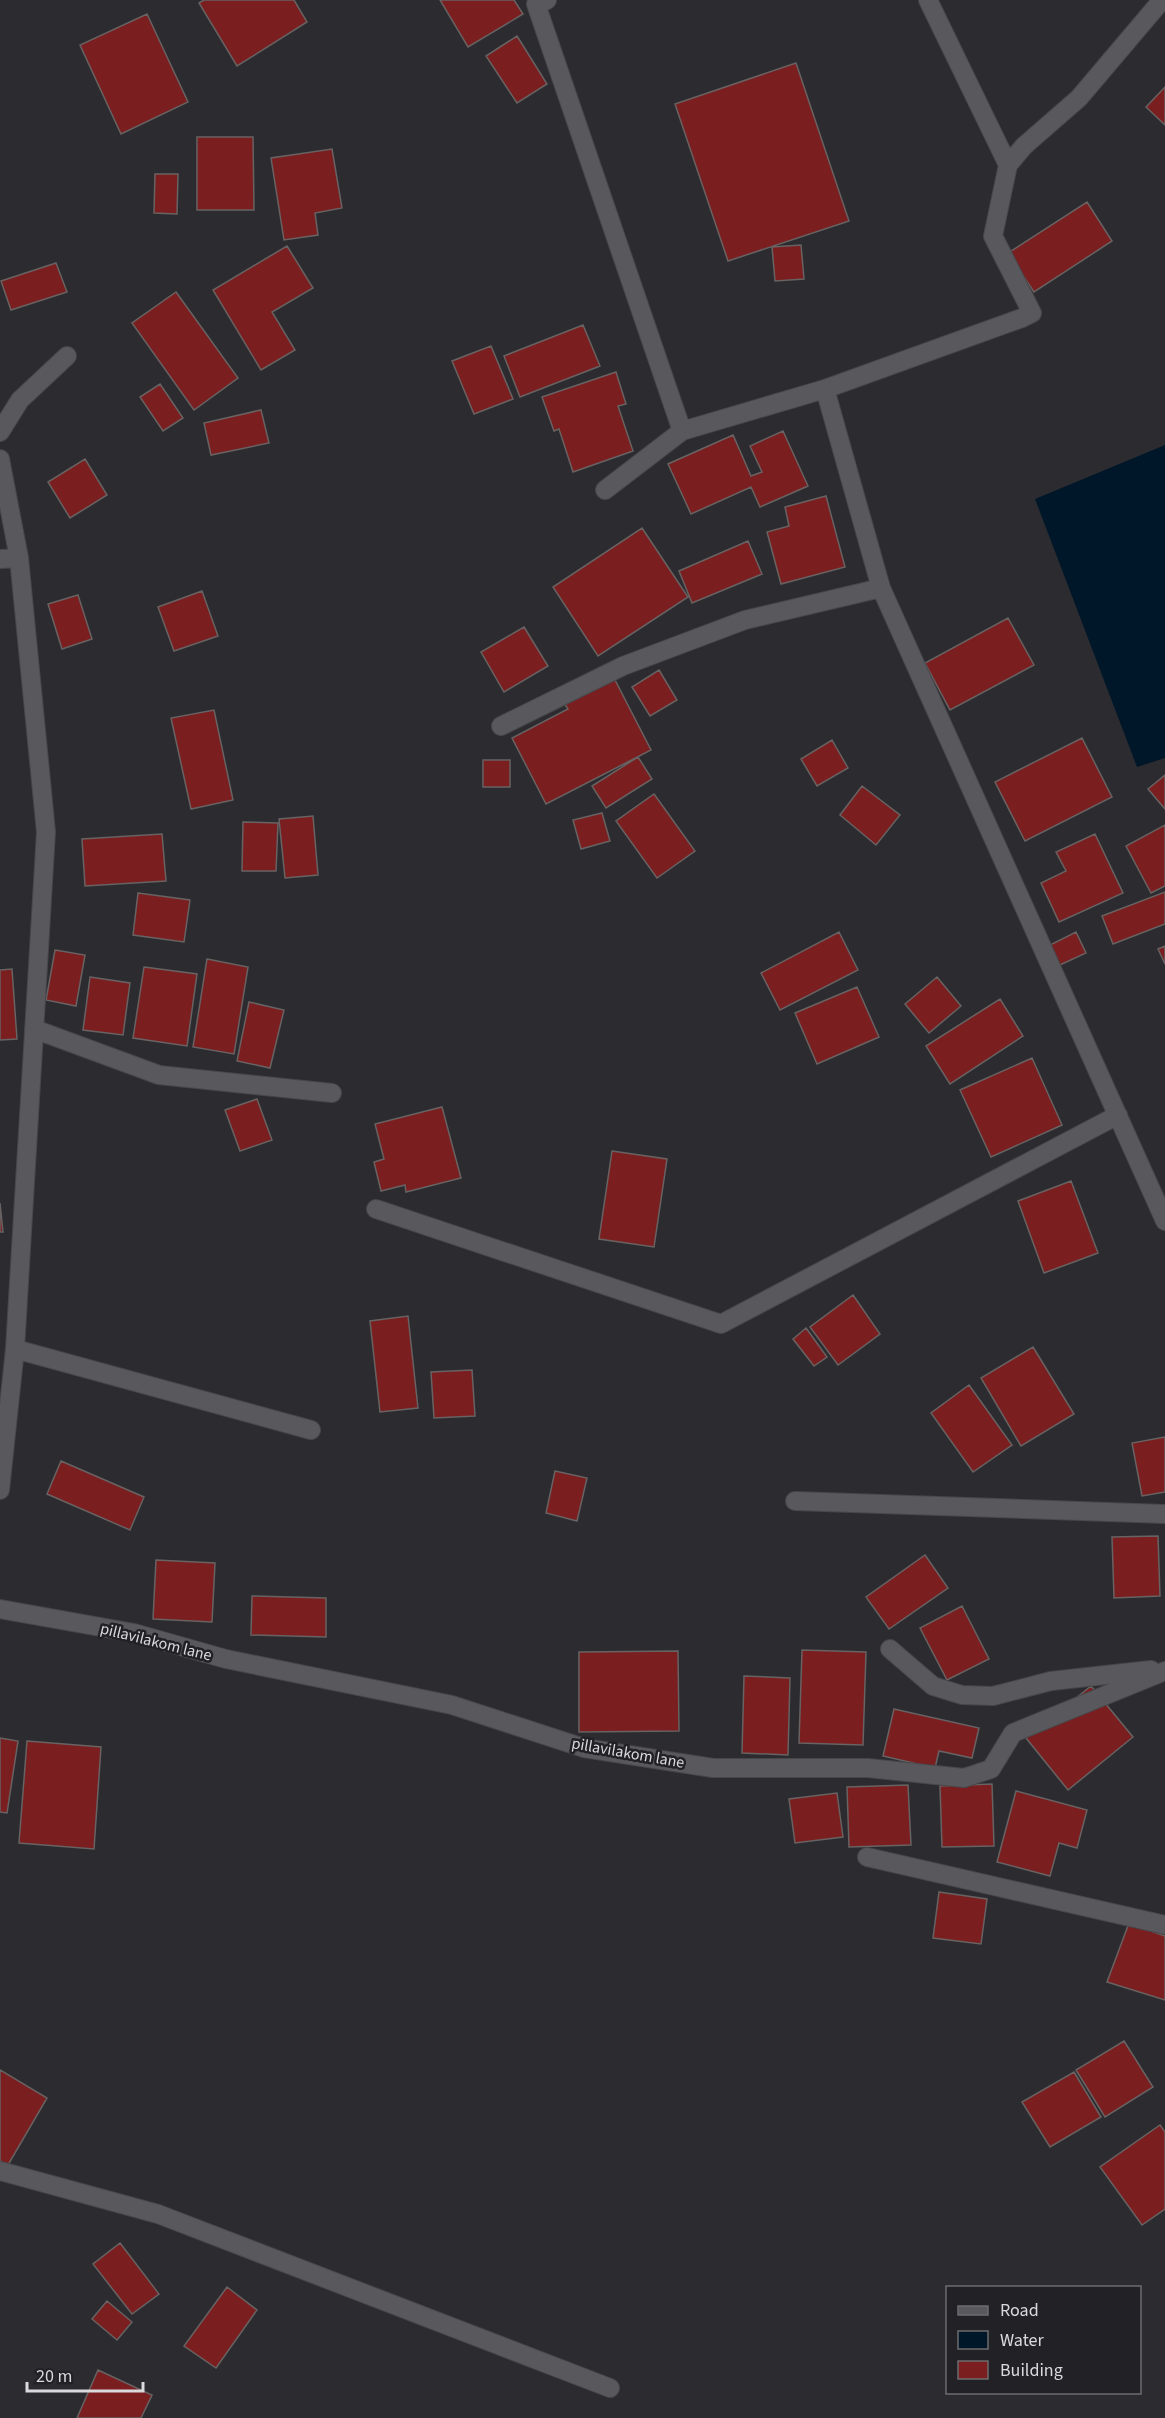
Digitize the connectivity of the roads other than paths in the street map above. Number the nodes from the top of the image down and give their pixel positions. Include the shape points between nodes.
1 (547, 0) edge
2 (928, 0) edge
3 (1162, 0) edge
4 (1008, 165) junction
5 (67, 356) dead end
6 (825, 389) junction
7 (682, 431) junction
8 (0, 432) edge
9 (0, 459) edge
10 (604, 490) dead end
11 (19, 558) junction
12 (0, 559) edge
13 (881, 588) junction
14 (501, 726) dead end
15 (34, 1029) junction
16 (333, 1093) dead end
17 (1118, 1115) junction
18 (376, 1209) dead end
19 (1165, 1221) edge
20 (15, 1349) junction
21 (311, 1430) dead end
22 (0, 1490) edge
23 (795, 1501) dead end
24 (1165, 1515) edge
25 (0, 1609) edge
26 (890, 1649) dead end
27 (1165, 1670) edge
28 (867, 1857) dead end
29 (1165, 1925) edge
30 (0, 2171) edge
31 (610, 2388) dead end

1 - 7 street via 536,4
2 - 4 street
3 - 4 street via 1078,98
4 - 6 street via 993,236 1032,313
5 - 8 street via 20,400
6 - 7 street
6 - 13 street
7 - 10 street
9 - 11 street
11 - 12 street
11 - 15 street via 46,832
13 - 14 street via 745,620 623,666
13 - 17 street
15 - 16 street via 159,1076
15 - 20 street
17 - 18 street via 722,1324
17 - 19 street
20 - 21 street
20 - 22 street
23 - 24 street
25 - 27 street, pillavilakom lane via 134,1633 226,1659 452,1706 584,1748 713,1768 867,1768 964,1779 991,1768 1013,1733
26 - 27 street via 933,1686 962,1695 993,1696 1051,1681
28 - 29 street
30 - 31 street via 158,2214

